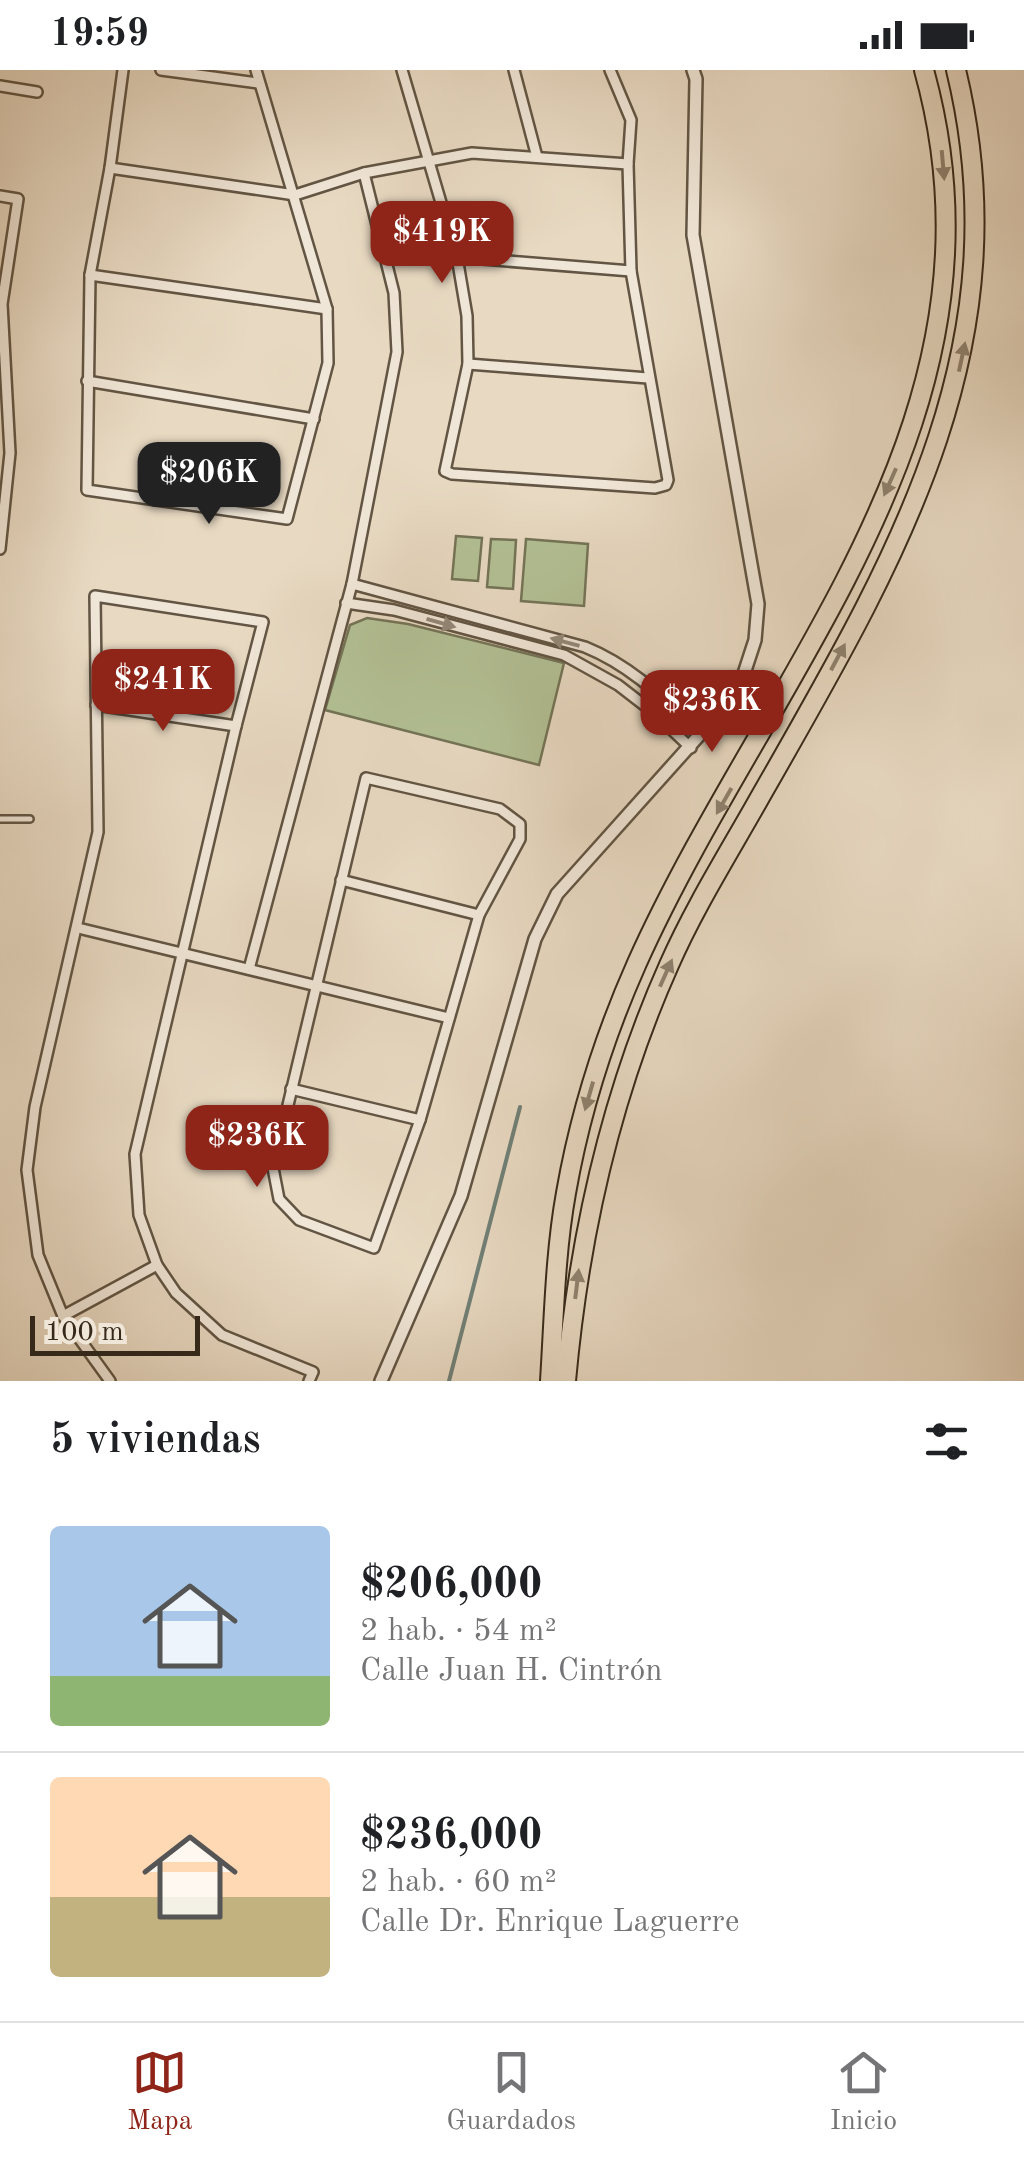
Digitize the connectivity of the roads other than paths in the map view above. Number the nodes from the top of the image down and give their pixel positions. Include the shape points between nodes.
1 (123, 70) edge
2 (161, 70) edge
3 (256, 70) edge
4 (402, 70) edge
5 (514, 70) edge
6 (610, 70) edge
7 (693, 70) edge
8 (924, 70) edge
9 (956, 70) edge
10 (258, 83) junction
11 (0, 86) edge
12 (37, 92) dead end
13 (536, 157) junction
14 (428, 159) junction
15 (628, 164) junction
16 (110, 168) junction
17 (364, 173) junction
18 (0, 196) edge
19 (295, 196) junction
20 (458, 256) junction
21 (631, 271) junction
22 (90, 275) junction
23 (1, 304) edge
24 (326, 309) junction
25 (468, 364) junction
26 (648, 378) junction
27 (87, 382) junction
28 (314, 418) junction
29 (2, 516) edge
30 (0, 550) edge
31 (352, 584) junction
32 (346, 603) junction
33 (96, 705) junction
34 (236, 726) junction
35 (702, 734) junction
36 (690, 748) junction
37 (0, 819) edge
38 (30, 819) dead end
39 (340, 880) junction
40 (479, 915) junction
41 (78, 928) junction
42 (182, 953) junction
43 (248, 969) junction
44 (316, 986) junction
45 (449, 1018) junction
46 (290, 1089) junction
47 (420, 1120) junction
48 (157, 1265) junction
49 (64, 1316) junction
50 (110, 1381) edge
51 (310, 1381) edge
52 (381, 1381) edge
53 (550, 1381) edge
54 (566, 1381) edge

1 - 16 street
2 - 10 street
3 - 10 street
4 - 14 street
5 - 13 street
6 - 15 street via 631,120
7 - 35 street via 693,235 758,604 755,640 738,692
8 -> 53 highway via 942,147 947,242 927,376 898,464 828,614 656,924 614,1018 566,1196
54 -> 9 highway via 584,1234 639,1037 695,913 883,570 951,399 969,321 977,218
10 - 19 street
11 - 12 street
13 - 14 street via 472,152
13 - 15 street
14 - 17 street
14 - 20 street
15 - 21 street
16 - 19 street
16 - 22 street
17 - 19 street
17 - 31 street via 394,293 397,352
18 - 23 street via 18,199
19 - 24 street
20 - 21 street
20 - 25 street
21 - 26 street
22 - 24 street
22 - 27 street
23 - 29 street via 10,453
24 - 28 street via 328,363
25 - 26 street
25 - 26 street via 445,465 452,474 666,486
27 - 28 street
27 - 28 street via 87,490 288,520
29 - 30 street
31 - 32 street
35 -> 31 street via 610,657
32 -> 36 street via 564,656 618,685
32 - 43 street
33 - 34 street
33 - 34 street via 95,596 264,622
33 - 41 street via 98,832
34 - 42 street
35 - 36 street
36 - 52 street via 557,894 535,939 461,1196
37 - 38 lane
39 - 40 street
39 - 40 street via 366,778 500,809 520,824 520,839
39 - 44 street
40 - 45 street
41 - 42 street
41 - 49 street via 34,1107 27,1170 38,1255
42 - 43 street
42 - 48 street via 135,1154 139,1215
43 - 44 street
44 - 45 street
44 - 46 street
45 - 47 street
46 - 47 street
46 - 47 street via 273,1168 279,1199 298,1220 374,1248
48 - 49 street
48 - 51 street via 176,1293 222,1335 313,1372
49 - 50 street

